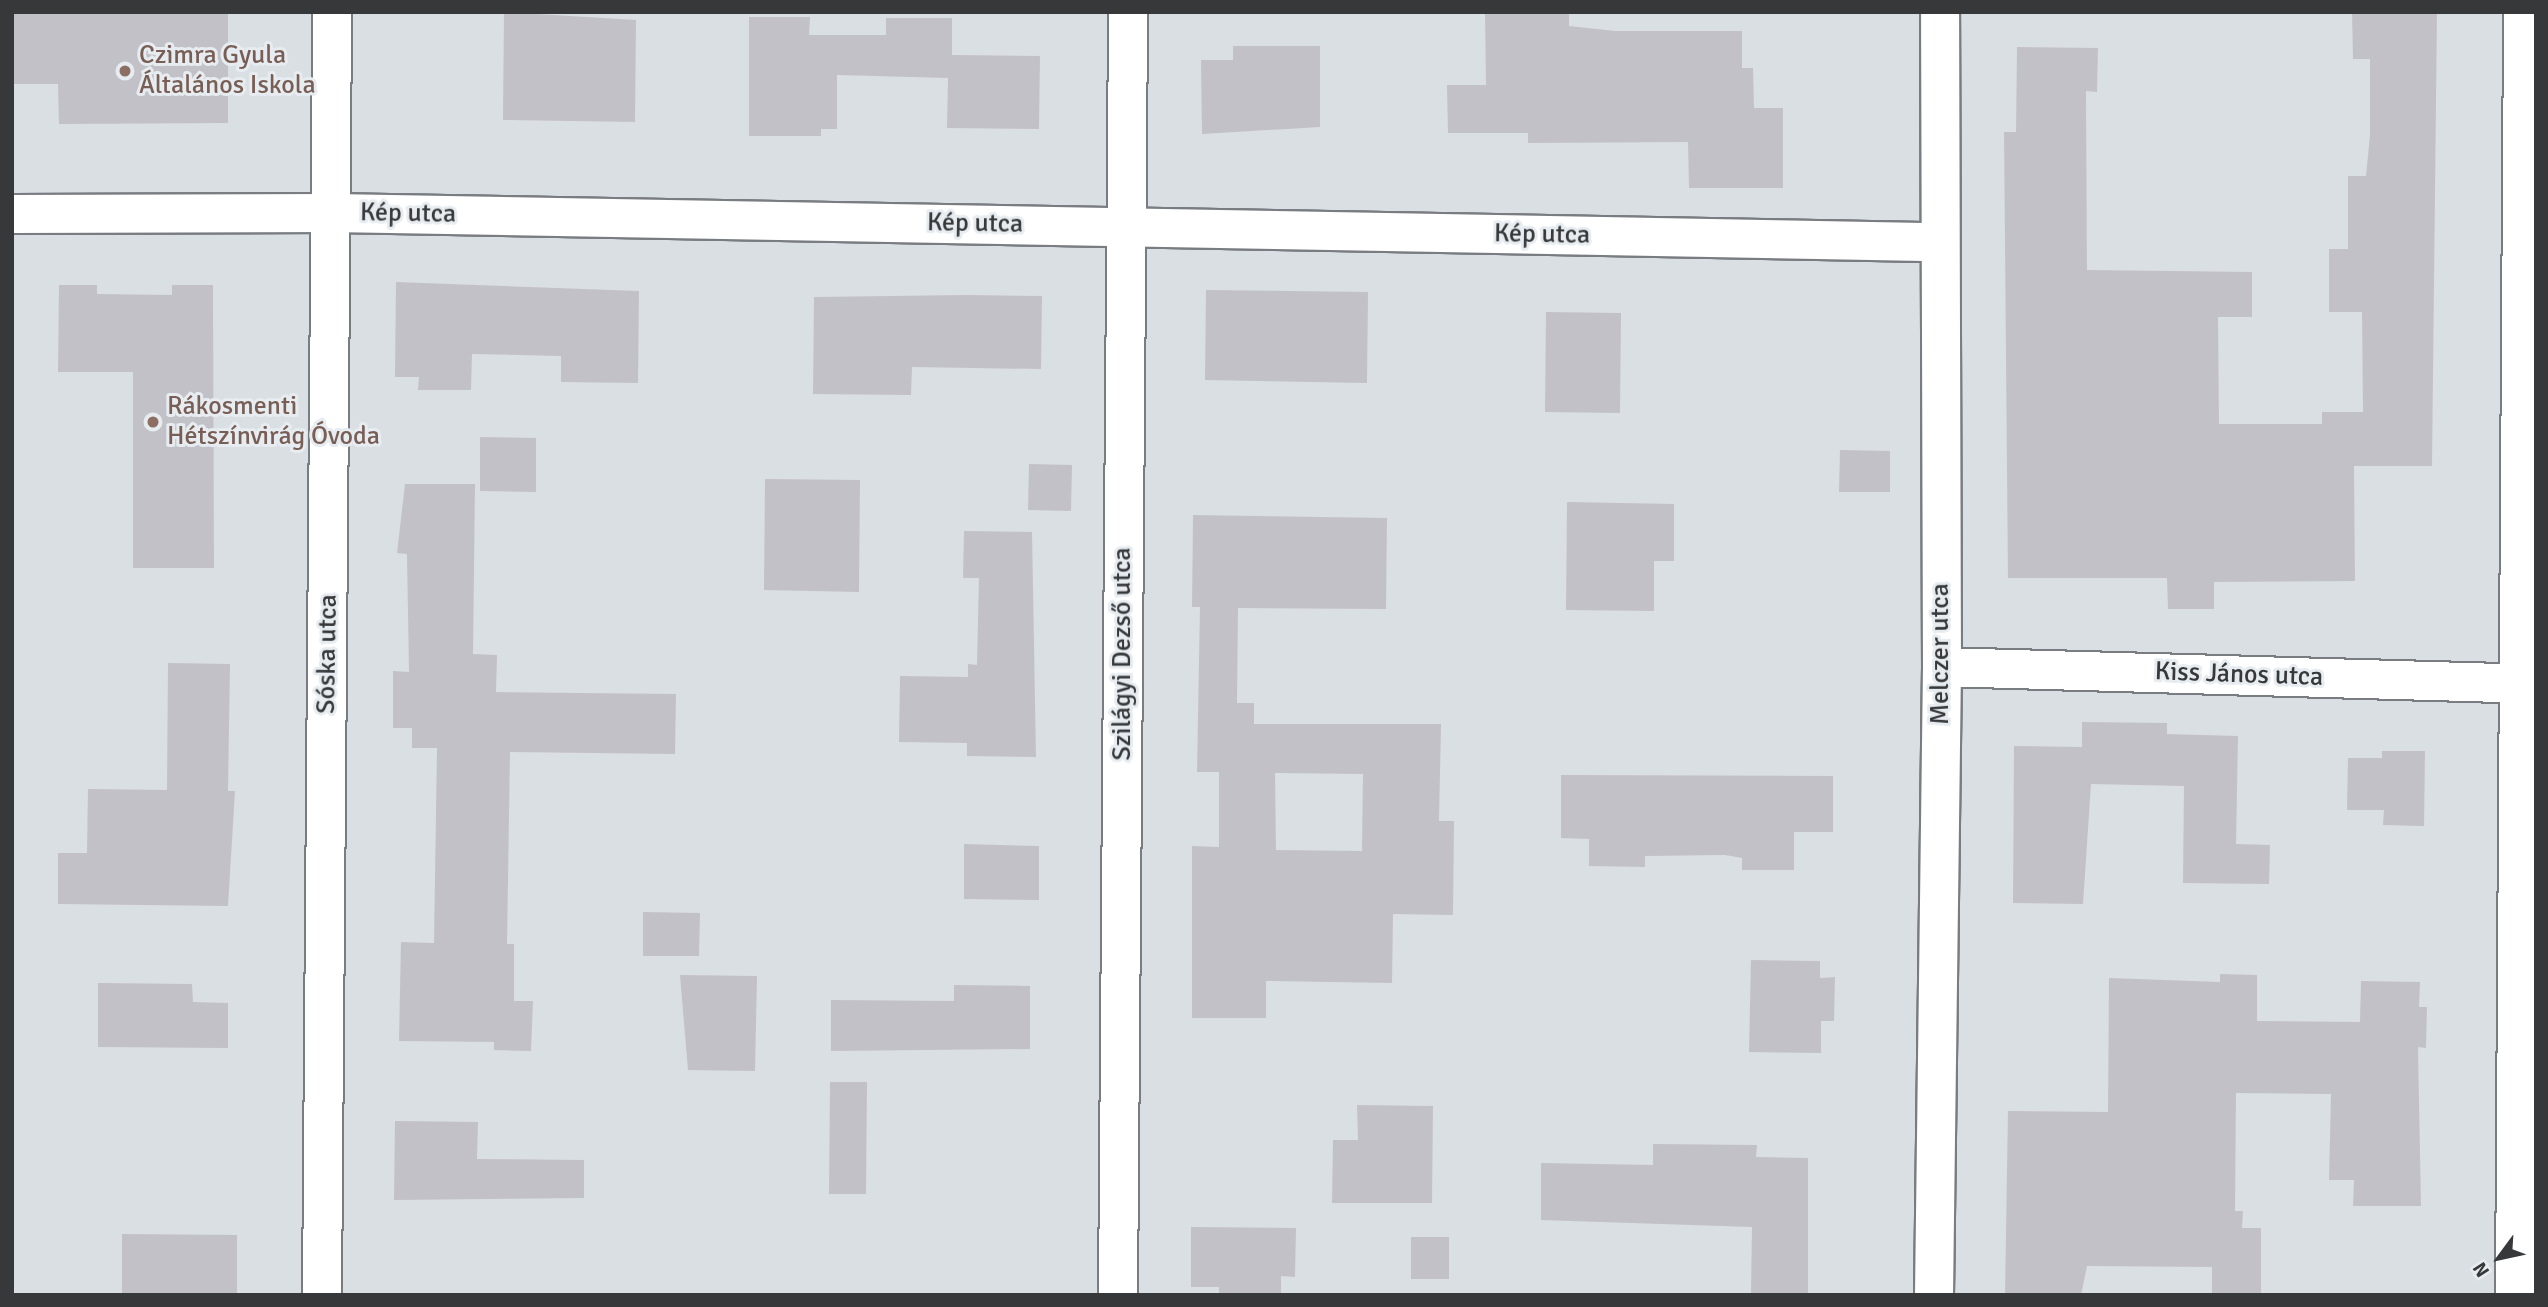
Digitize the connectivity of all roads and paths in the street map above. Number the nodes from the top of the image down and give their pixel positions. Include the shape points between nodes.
1 (332, 12) edge
2 (1128, 12) edge
3 (1940, 12) edge
4 (2523, 12) edge
5 (333, 213) junction
6 (12, 214) edge
7 (1127, 227) junction
8 (1938, 242) junction
9 (1942, 667) junction
10 (2528, 683) edge
11 (322, 1295) edge
12 (1118, 1295) edge
13 (1934, 1295) edge
14 (2515, 1295) edge

1 - 5 street, Sóska utca
2 - 7 street, Szilágyi Dezső utca
3 - 8 street, Melczer utca
4 - 10 street
5 - 6 street, Kép utca
5 - 7 street, Kép utca
5 - 11 street, Sóska utca
7 - 8 street, Kép utca
7 - 12 street, Szilágyi Dezső utca
8 - 9 street, Melczer utca
9 - 10 street, Kiss János utca
9 - 13 street, Melczer utca
10 - 14 street

